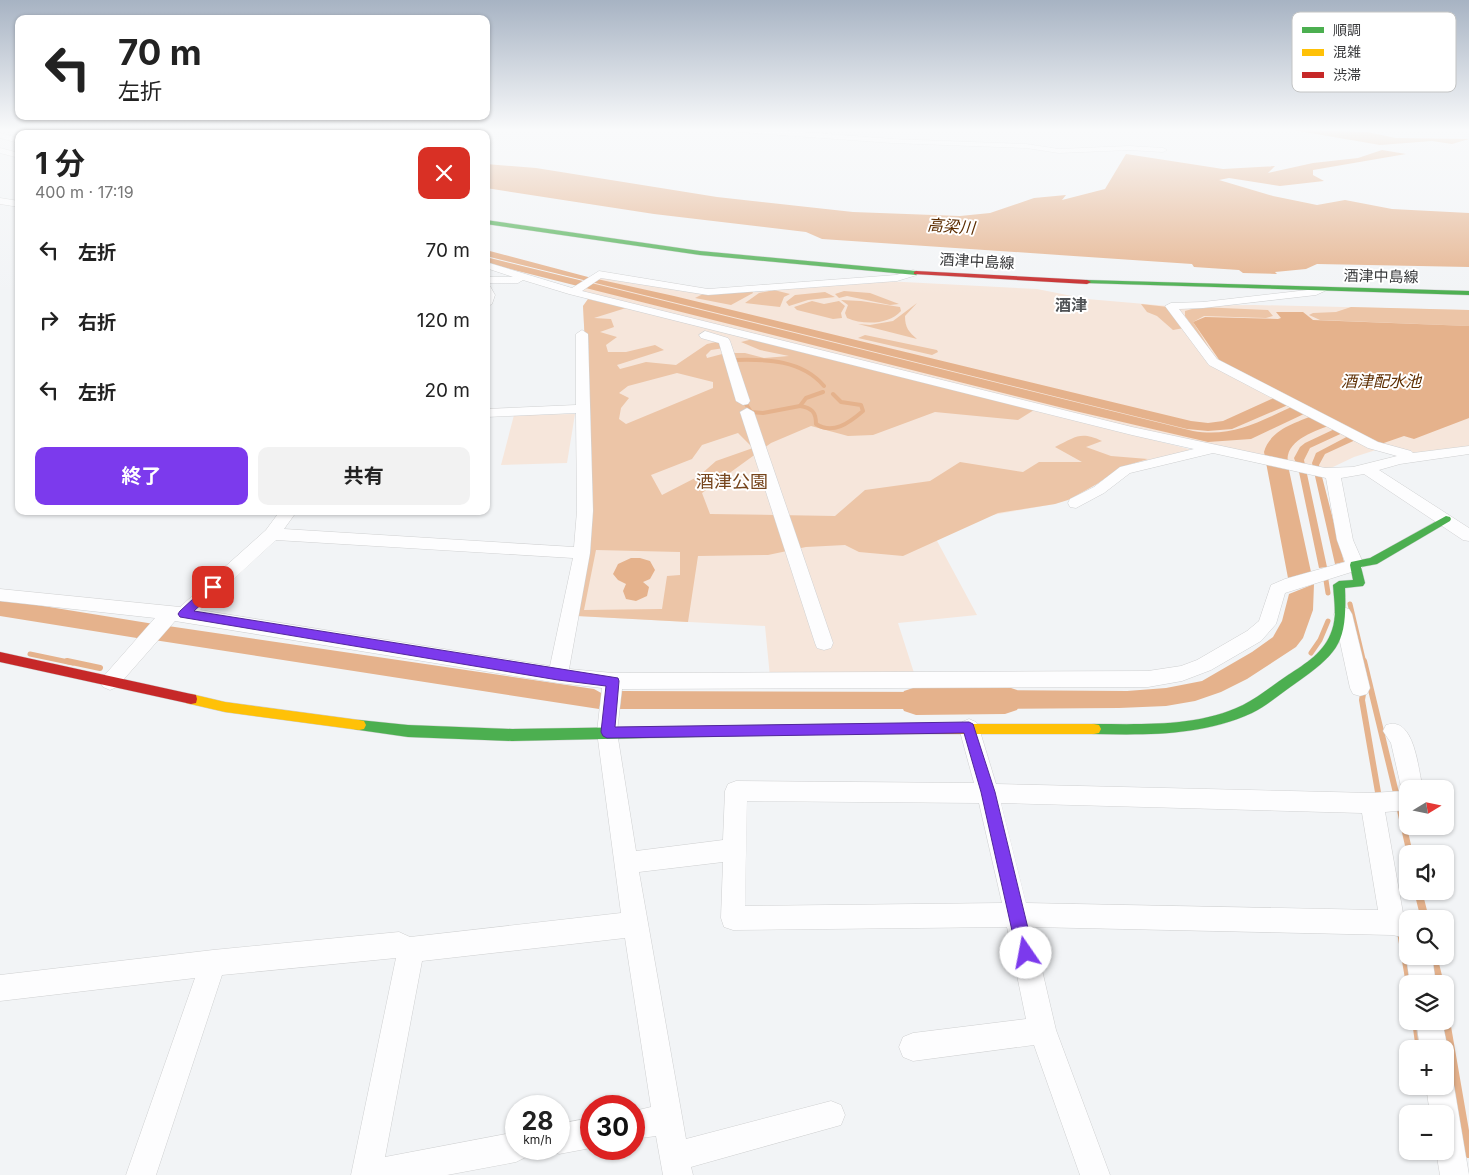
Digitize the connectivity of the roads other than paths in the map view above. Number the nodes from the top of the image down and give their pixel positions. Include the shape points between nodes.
1 (0, 202) edge
2 (15, 204) edge
3 (490, 223) edge
4 (490, 266) edge
5 (913, 273) junction
6 (490, 280) edge
7 (536, 280) junction
8 (1321, 290) junction
9 (575, 291) junction
10 (1469, 293) edge
11 (709, 331) dead end
12 (582, 334) dead end
13 (584, 409) junction
14 (490, 413) edge
15 (1213, 449) junction
16 (1469, 450) edge
17 (1406, 454) dead end
18 (1367, 469) junction
19 (1329, 473) junction
20 (1076, 503) dead end
21 (286, 515) edge
22 (1446, 520) junction
23 (272, 534) junction
24 (1469, 536) edge
25 (582, 553) junction
26 (1351, 566) junction
27 (1340, 594) junction
28 (0, 595) edge
29 (171, 618) junction
30 (824, 643) dead end
31 (0, 657) edge
32 (558, 675) junction
33 (110, 682) junction
34 (613, 685) junction
35 (1360, 688) dead end
36 (969, 728) junction
37 (607, 729) junction
38 (1394, 731) dead end
39 (1410, 780) edge
40 (988, 792) junction
41 (1399, 801) edge
42 (1372, 803) junction
43 (734, 850) junction
44 (626, 863) junction
45 (1017, 915) junction
46 (1399, 920) edge
47 (635, 924) junction
48 (1399, 924) edge
49 (409, 950) junction
50 (213, 964) junction
51 (0, 988) edge
52 (1042, 1030) junction
53 (913, 1047) dead end
54 (1442, 1095) edge
55 (831, 1115) dead end
56 (667, 1119) junction
57 (645, 1123) edge
58 (505, 1149) edge
59 (676, 1166) edge
60 (141, 1175) edge
61 (367, 1175) edge
62 (1095, 1175) edge
63 (1455, 1175) edge

1 - 2 street
3 - 5 main road, 酒津中島線 via 672,250
4 - 7 street
5 - 8 main road, 酒津中島線
5 - 9 street via 897,278 715,292 604,274 596,275
6 - 7 street
7 - 9 street
8 - 10 main road, 酒津中島線
8 - 17 street via 1275,298 1171,306 1213,362 1373,445
9 - 15 street
11 - 30 street via 705,335 724,342
12 - 13 street
13 - 14 street
13 - 25 street
15 - 19 street
15 - 20 street via 1125,470
16 - 18 street via 1399,460
18 - 19 street
18 - 22 street
19 - 26 street
21 - 23 street
22 - 24 street
22 - 26 main road via 1373,561
23 - 25 street
23 - 29 street
25 - 32 street
26 - 27 main road via 1359,583
26 - 34 street via 1291,582 1277,589 1267,624 1225,655 1182,673 1148,679 956,684
27 - 35 street
27 - 36 main road via 1339,628 1332,645 1319,661 1249,708 1225,718 1190,726 1146,729
28 - 29 street via 122,607
29 - 32 street
29 - 33 street
31 - 33 main road
32 - 34 street
33 - 37 main road via 225,707 408,731 512,735
34 - 37 street
36 - 37 main road
36 - 40 street
37 - 44 street
38 - 39 street via 1401,739
40 - 42 street
40 - 43 street via 736,791
40 - 45 street
41 - 42 street
42 - 46 street
43 - 44 street
43 - 45 street via 733,918
44 - 47 street
45 - 48 street
45 - 52 street
47 - 49 street
47 - 56 street
49 - 50 street via 399,945
49 - 61 street via 409,964
50 - 51 street
50 - 60 street
52 - 53 street
52 - 62 street
54 - 63 street
55 - 59 street
56 - 57 street
56 - 59 street
58 - 61 street

